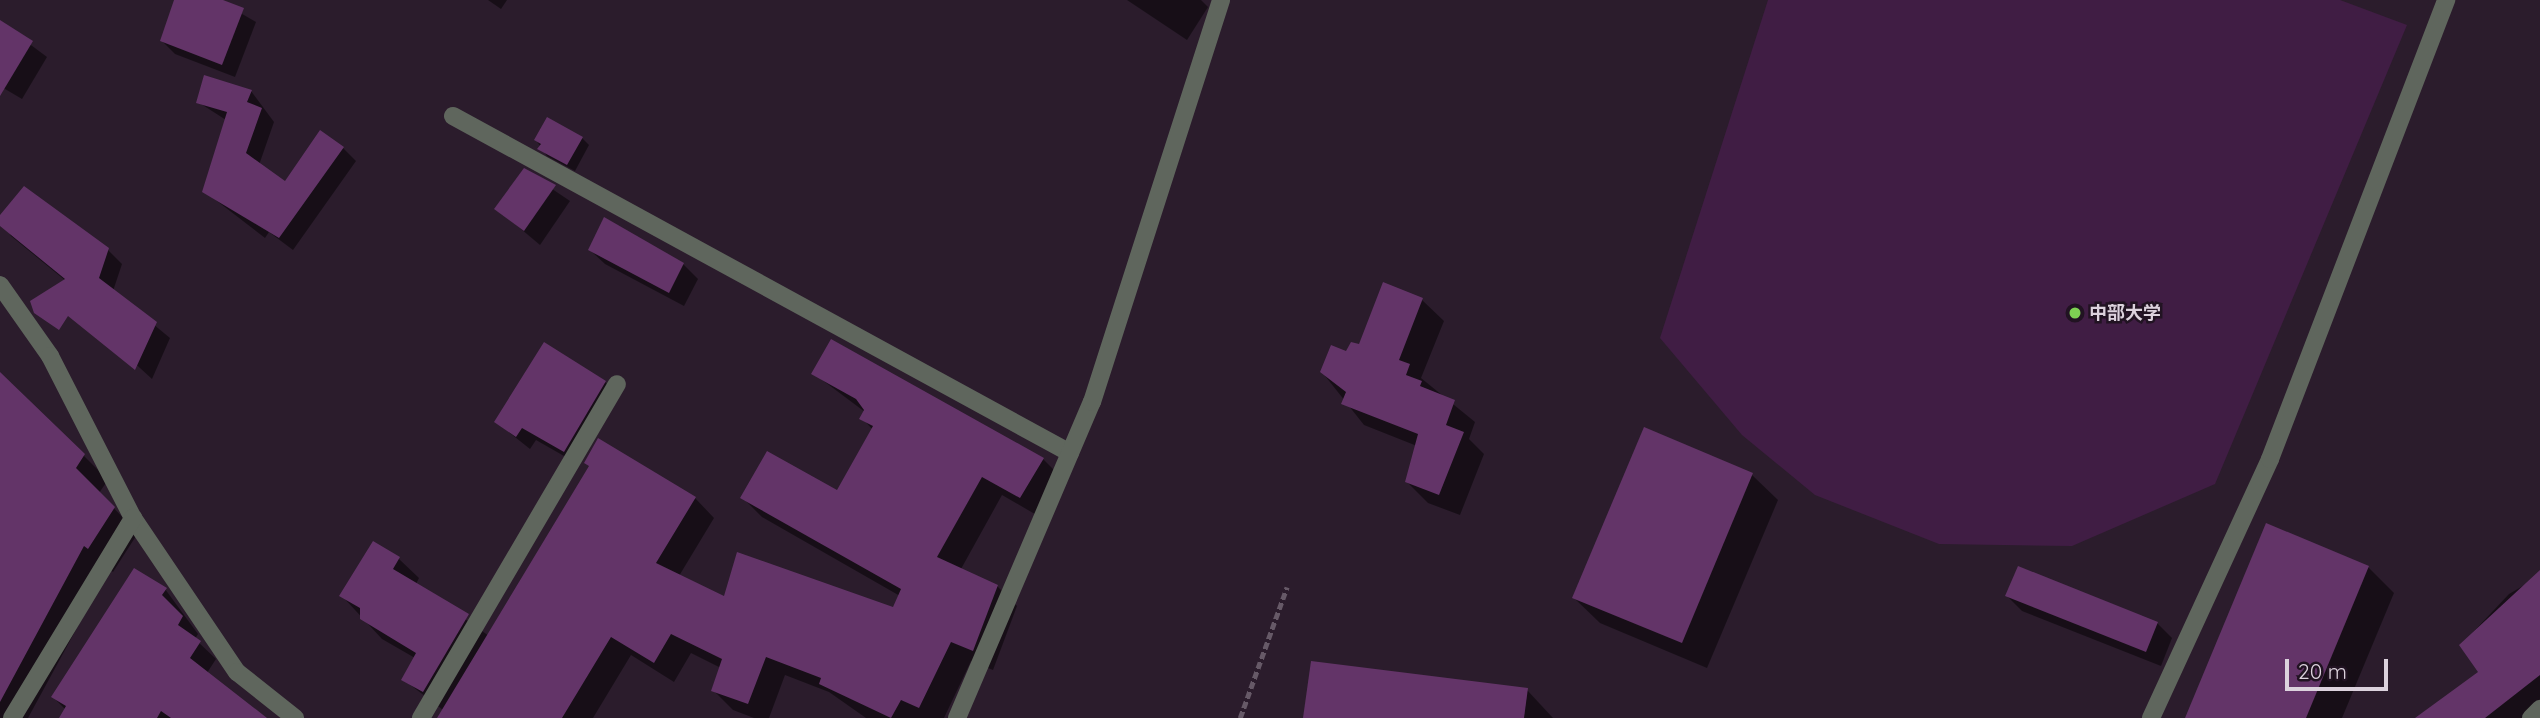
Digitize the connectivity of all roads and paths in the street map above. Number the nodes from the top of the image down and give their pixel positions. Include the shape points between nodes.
1 (1221, 0) edge
2 (2446, 0) edge
3 (453, 116) dead end
4 (0, 285) edge
5 (617, 384) dead end
6 (1070, 453) junction
7 (132, 518) junction
8 (1287, 587) dead end
9 (2540, 709) edge
10 (12, 718) edge
11 (295, 718) edge
12 (421, 718) edge
13 (957, 718) edge
14 (1240, 718) edge
15 (2151, 718) edge
16 (2530, 718) edge

1 - 6 street
2 - 15 street via 2270,459
3 - 6 street
4 - 7 street via 50,356
5 - 12 street
6 - 13 street
7 - 10 street
7 - 11 street via 237,672
8 - 14 path
9 - 16 street

